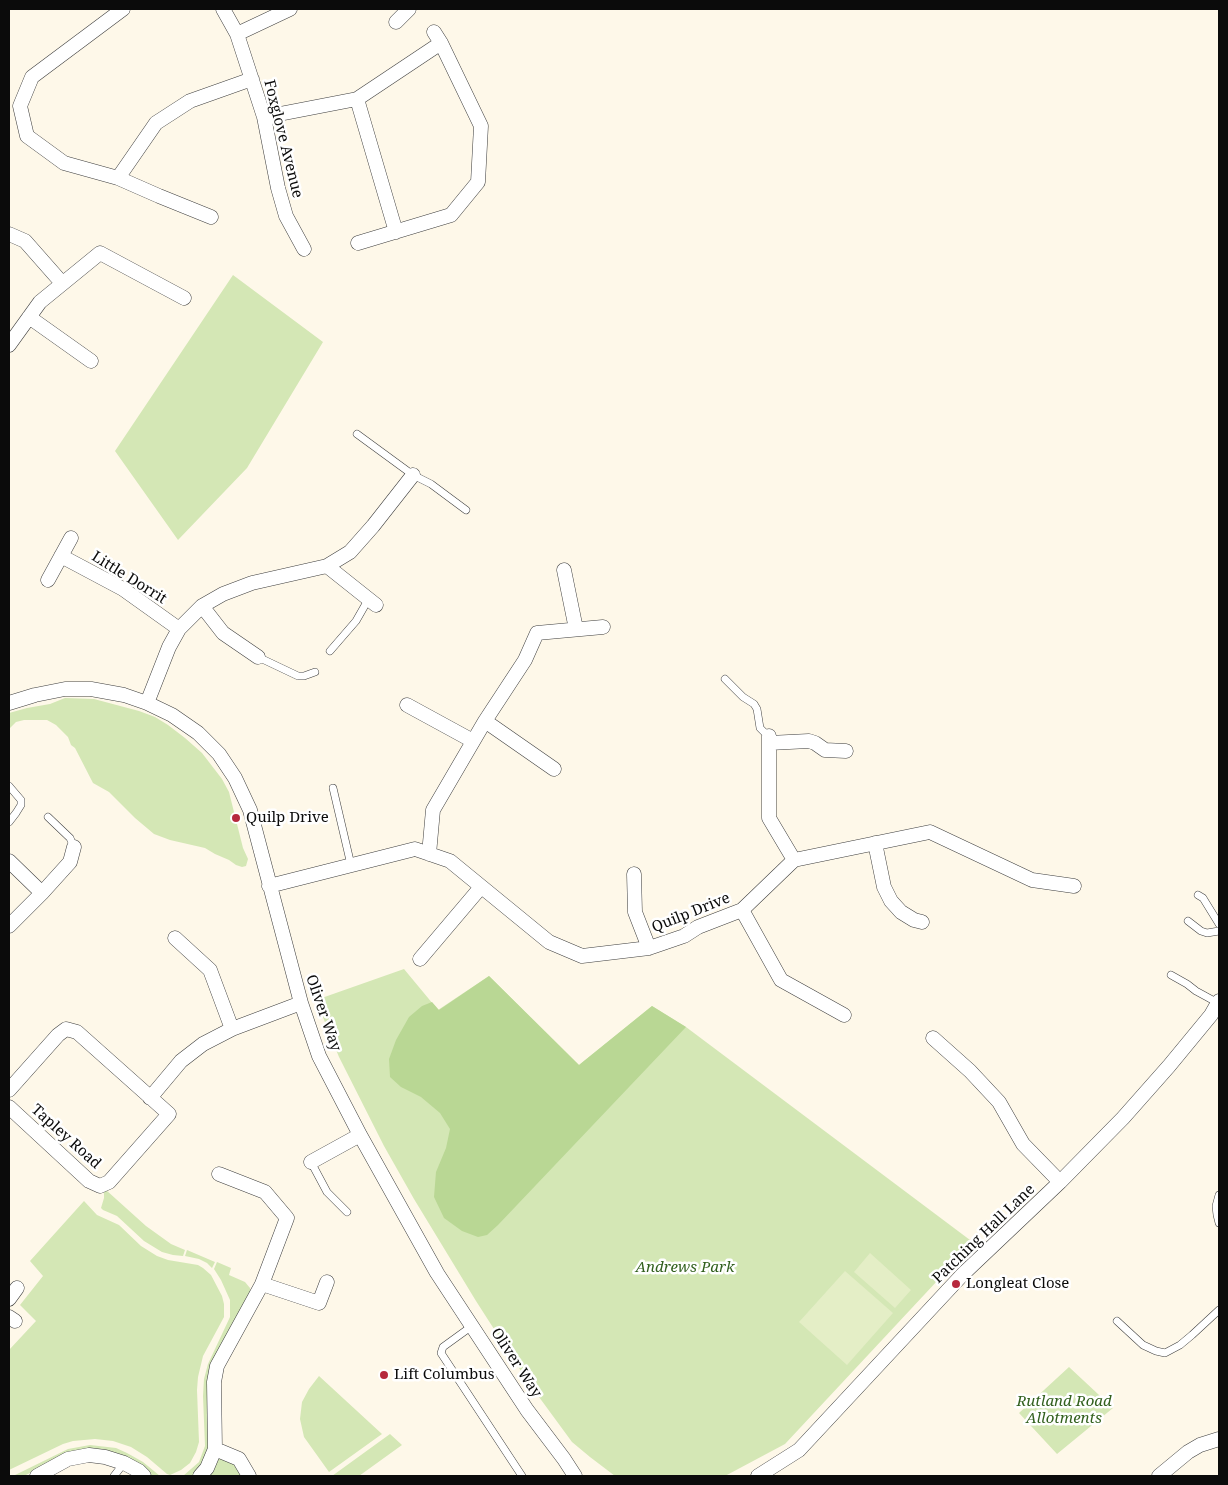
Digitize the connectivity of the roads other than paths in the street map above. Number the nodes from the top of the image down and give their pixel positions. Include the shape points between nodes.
1 (123, 9) edge
2 (223, 9) edge
3 (290, 9) edge
4 (409, 9) edge
5 (396, 22) dead end
6 (237, 34) junction
7 (252, 79) junction
8 (357, 99) junction
9 (264, 117) junction
10 (118, 178) junction
11 (211, 217) dead end
12 (396, 232) junction
13 (9, 234) edge
14 (358, 243) dead end
15 (304, 249) dead end
16 (62, 284) junction
17 (184, 298) dead end
18 (29, 317) junction
19 (9, 345) edge
20 (91, 361) dead end
21 (357, 434) dead end
22 (413, 475) junction
23 (466, 510) dead end
24 (71, 538) dead end
25 (61, 556) junction
26 (327, 566) junction
27 (564, 570) dead end
28 (48, 580) dead end
29 (372, 602) joint
30 (202, 606) junction
31 (603, 627) dead end
32 (179, 629) junction
33 (576, 629) junction
34 (330, 651) dead end
35 (258, 657) joint
36 (315, 672) dead end
37 (725, 678) dead end
38 (10, 700) edge
39 (147, 703) junction
40 (407, 705) dead end
41 (485, 722) junction
42 (769, 739) junction
43 (473, 741) junction
44 (846, 752) dead end
45 (554, 769) dead end
46 (9, 786) edge
47 (333, 788) dead end
48 (48, 817) dead end
49 (9, 822) edge
50 (874, 843) junction
51 (74, 847) joint
52 (430, 854) junction
53 (794, 860) junction
54 (9, 861) edge
55 (351, 865) junction
56 (634, 874) dead end
57 (269, 886) junction
58 (1074, 886) dead end
59 (481, 887) junction
60 (42, 893) junction
61 (1198, 895) dead end
62 (742, 910) junction
63 (1188, 921) dead end
64 (922, 922) dead end
65 (1219, 924) edge
66 (9, 926) edge
67 (1219, 931) edge
68 (175, 938) dead end
69 (649, 948) junction
70 (420, 959) dead end
71 (1171, 975) dead end
72 (301, 1004) junction
73 (1217, 1010) edge
74 (844, 1015) dead end
75 (232, 1029) junction
76 (933, 1038) dead end
77 (9, 1090) edge
78 (150, 1098) junction
79 (9, 1107) edge
80 (360, 1135) junction
81 (311, 1162) joint
82 (219, 1174) dead end
83 (1060, 1182) junction
84 (1219, 1195) edge
85 (347, 1212) dead end
86 (1219, 1223) edge
87 (327, 1282) dead end
88 (262, 1284) junction
89 (1219, 1310) edge
90 (1117, 1321) dead end
91 (472, 1326) junction
92 (1219, 1439) edge
93 (215, 1449) junction
94 (564, 1459) junction
95 (124, 1463) junction
96 (37, 1476) edge
97 (114, 1476) edge
98 (144, 1476) edge
99 (200, 1476) edge
100 (249, 1476) edge
101 (522, 1476) edge
102 (575, 1476) edge
103 (583, 1476) edge
104 (758, 1476) edge
105 (1160, 1476) edge

1 - 10 street via 32,77 20,106 27,136 64,163
2 - 6 street, Foxglove Avenue
3 - 6 street
4 - 5 street
6 - 7 street, Foxglove Avenue
7 - 9 street, Foxglove Avenue
7 - 10 street via 190,101 156,123
8 - 9 street
8 - 12 street
8 - 12 street via 438,38 482,126 478,182 451,215
9 - 15 street, Foxglove Avenue via 286,216
10 - 11 street
12 - 14 street
13 - 16 street via 25,241
16 - 17 street via 100,253
16 - 18 street via 40,302
18 - 19 street
18 - 20 street
21 - 22 lane
22 - 23 lane
22 - 26 street via 350,552
24 - 25 street
25 - 28 street
25 - 32 street, Little Dorrit via 123,589
26 - 29 street
26 - 30 street via 252,583
27 - 33 street
29 - 34 lane
30 - 32 street
30 - 35 street via 223,633
31 - 33 street
32 - 39 street
33 - 41 street via 537,633 525,660
35 - 36 lane via 298,676
37 - 42 lane via 754,704 760,728
38 - 39 street, Oliver Way via 65,689 91,689
39 - 57 street, Oliver Way via 198,733 230,770 250,810
40 - 43 street
41 - 43 street
41 - 45 street
42 - 44 street via 809,741 826,750
42 - 53 street via 769,818
43 - 52 street via 433,810
46 - 49 lane via 21,800
47 - 55 lane
48 - 51 lane via 70,838
50 - 53 street
50 - 58 street via 930,832 1032,880
50 - 64 street via 881,879 890,901 901,912
51 - 60 street via 70,862
52 - 55 street, Quilp Drive via 415,849
52 - 59 street, Quilp Drive via 450,861
53 - 62 street, Quilp Drive
54 - 60 street
55 - 57 street, Quilp Drive
56 - 69 street, Quilp Drive via 635,912
57 - 72 street, Oliver Way
59 - 69 street, Quilp Drive via 549,942 582,956
59 - 70 street
60 - 66 street
61 - 65 lane
62 - 69 street, Quilp Drive
62 - 74 street via 781,980
63 - 67 lane via 1207,933
68 - 75 street via 210,970
71 - 73 lane via 1187,984
72 - 75 street
72 - 80 street, Oliver Way via 319,1056
73 - 83 street, Patching Hall Lane via 1123,1118
75 - 78 street via 203,1044 181,1061
76 - 83 street via 999,1102 1023,1144
77 - 78 street, Tapley Road via 66,1029 77,1032
78 - 79 street, Tapley Road via 169,1114 109,1182 100,1186 89,1181
80 - 81 street
80 - 91 street, Oliver Way via 438,1273
81 - 85 lane via 327,1192
82 - 88 street via 265,1192 287,1218
83 - 104 street, Patching Hall Lane via 963,1274 799,1450
84 - 86 lane via 1216,1206
87 - 88 street via 319,1303
88 - 93 street via 217,1366 214,1382
89 - 90 lane via 1180,1345 1165,1353 1143,1344
91 - 94 street, Oliver Way via 527,1410
91 - 101 lane via 443,1347 441,1353
92 - 105 street via 1188,1452
93 - 99 street
93 - 100 street via 239,1459
94 - 102 street, Oliver Way
94 - 103 street, Oliver Way
95 - 96 street via 90,1455 68,1459
95 - 97 lane
95 - 98 street

